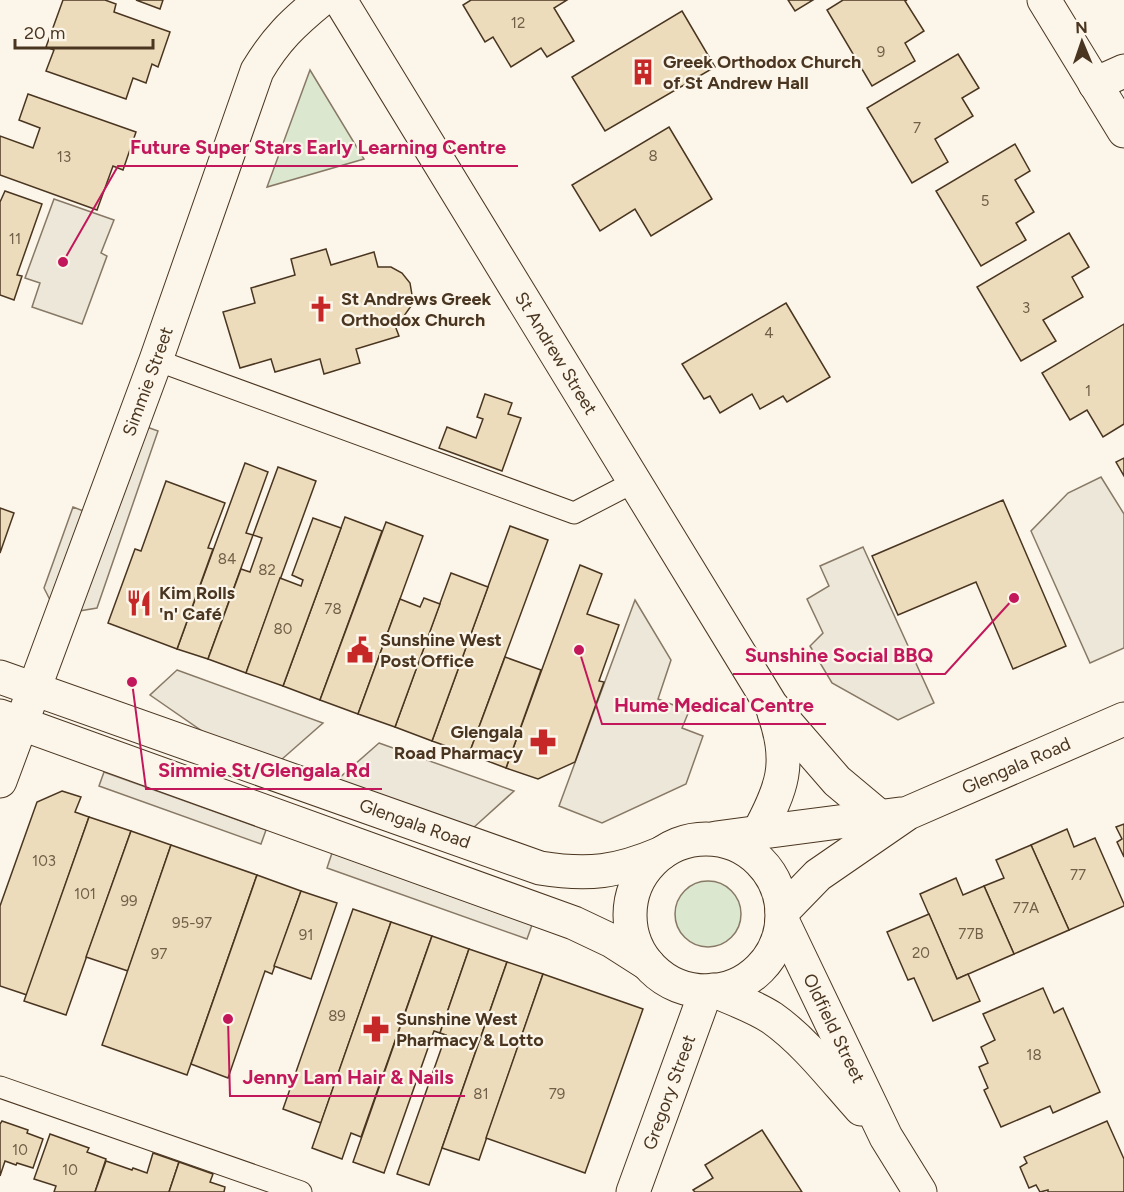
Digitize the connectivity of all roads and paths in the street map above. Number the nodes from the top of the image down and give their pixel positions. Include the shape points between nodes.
1 (321, 0) edge
2 (340, 0) edge
3 (1044, 0) edge
4 (1110, 77) edge
5 (1124, 131) edge
6 (156, 360) junction
7 (634, 482) junction
8 (0, 677) edge
9 (34, 689) junction
10 (771, 705) junction
11 (1124, 719) edge
12 (10, 720) edge
13 (0, 781) edge
14 (894, 815) junction
15 (758, 833) junction
16 (699, 839) junction
17 (662, 853) junction
18 (782, 916) junction
19 (648, 964) junction
20 (709, 991) junction
21 (0, 1087) edge
22 (886, 1137) junction
23 (301, 1192) edge
24 (633, 1192) edge
25 (920, 1192) edge

1 - 6 street, Simmie Street via 291,24 257,71
2 - 7 street, St Andrew Street
3 - 4 street
4 - 5 street
6 - 7 lane via 574,513
6 - 9 street, Simmie Street
7 - 10 street, St Andrew Street
8 - 9 street, Glengala Road
9 - 12 street, Simmie Street
9 - 17 street, Glengala Road via 540,868 571,873 607,871
10 - 14 street, St Andrew Street via 837,781
10 - 15 street, St Andrew Street via 783,748 783,772
11 - 14 street, Glengala Road
12 - 13 street, Simmie Street
12 - 19 street via 574,923 612,940
14 - 15 street, Glengala Road
14 - 18 street, Glengala Road via 818,875
15 - 16 street, Glengala Road
16 - 17 street
16 - 18 street via 733,844 761,862 776,885
17 - 19 street via 642,873 630,912 634,940
18 - 20 street via 777,943 764,964 736,985
18 - 22 street, Oldfield Street
19 - 20 street via 668,981
20 - 22 street, Oldfield Street via 747,1005 783,1027
20 - 24 street, Gregory Street
21 - 23 lane
22 - 25 street, Oldfield Street

